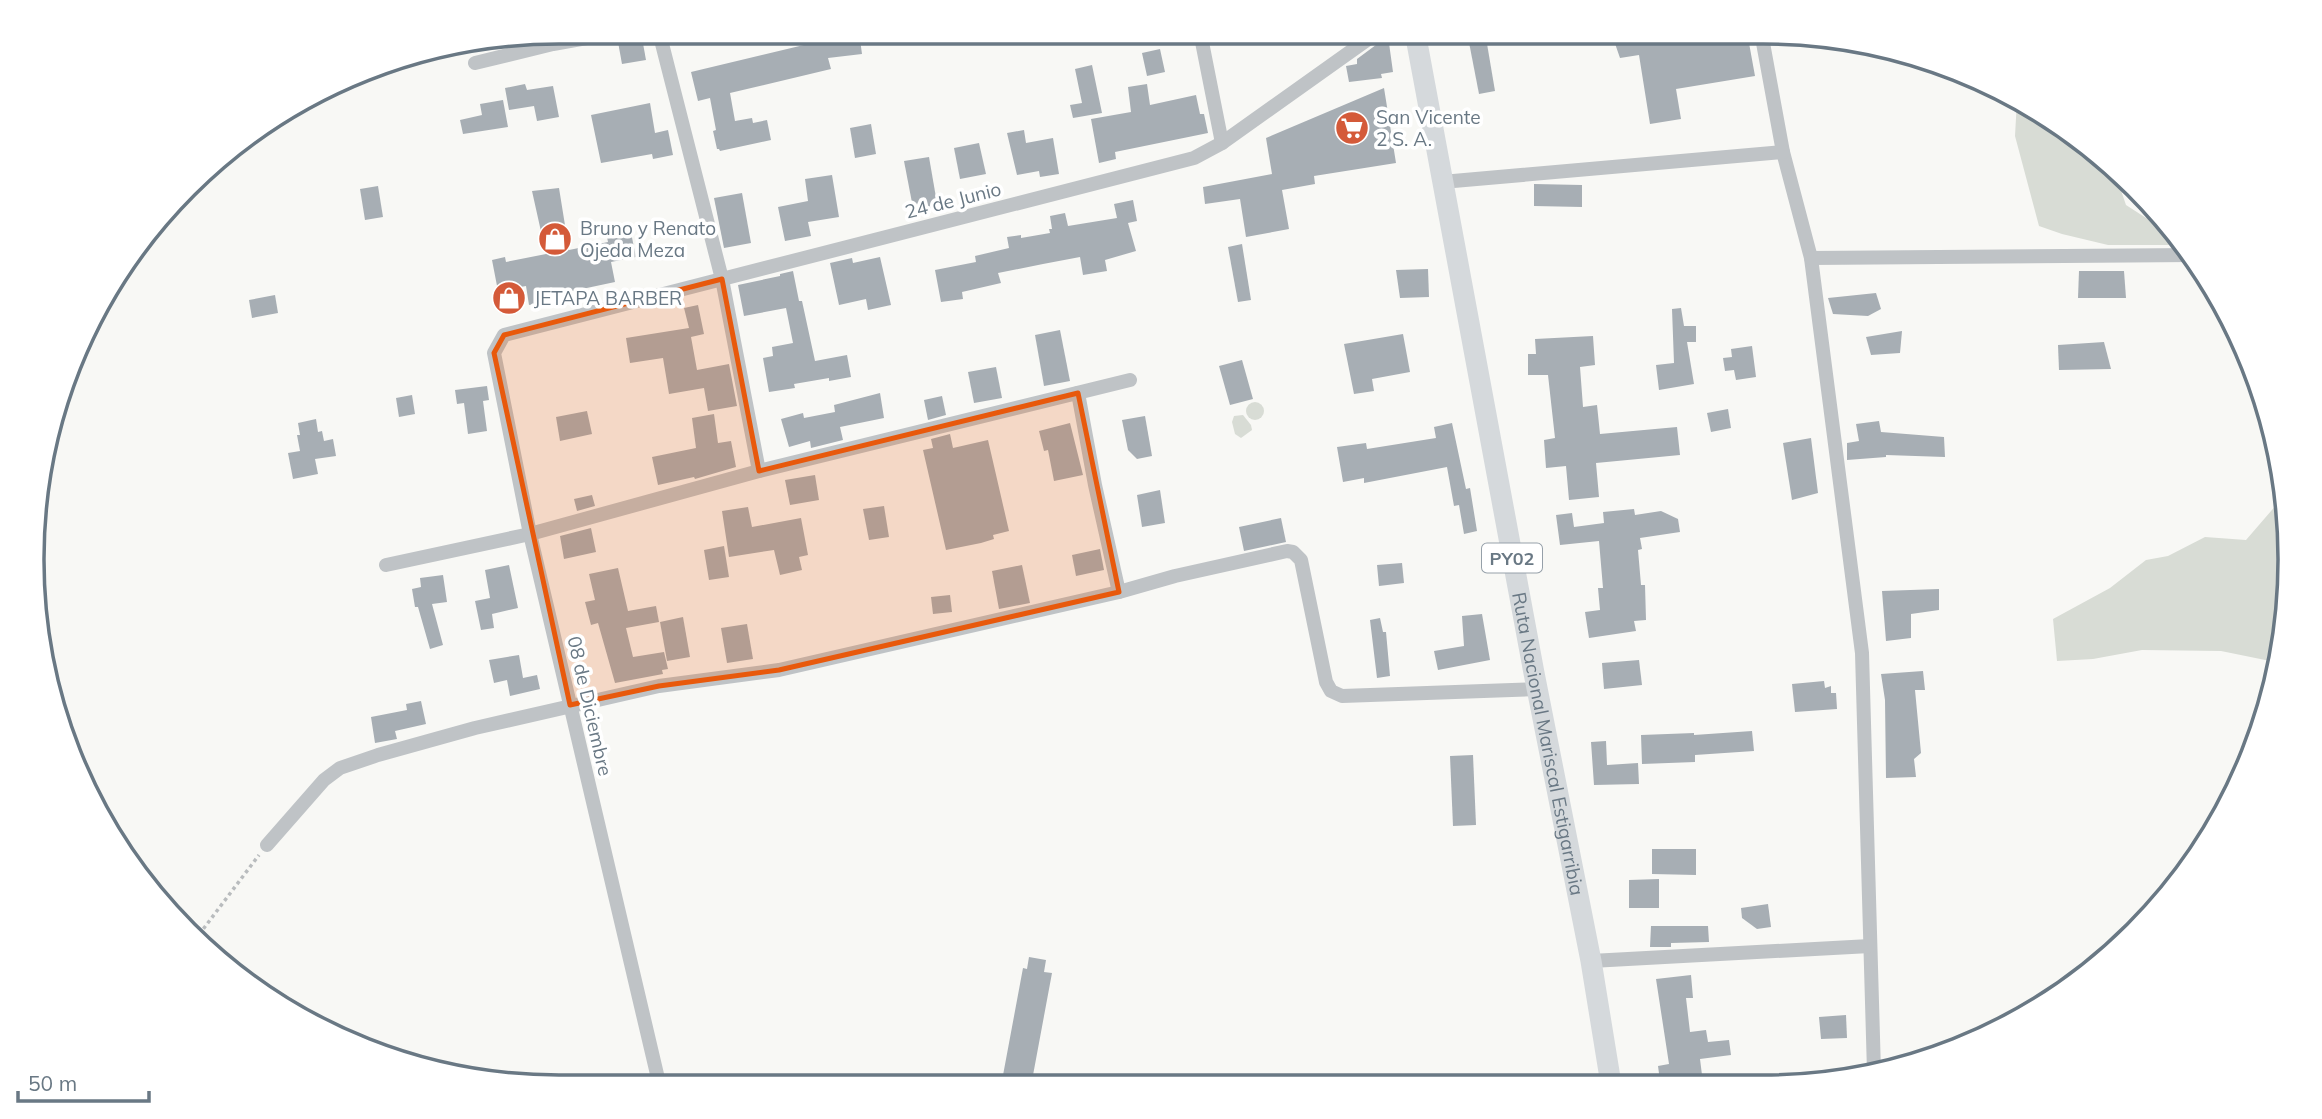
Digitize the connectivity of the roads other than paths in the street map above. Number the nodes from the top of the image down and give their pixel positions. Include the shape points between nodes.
1 (552, 44) edge
2 (662, 44) edge
3 (1202, 44) edge
4 (1361, 44) edge
5 (1417, 44) edge
6 (1763, 44) edge
7 (475, 63) dead end
8 (1222, 144) junction
9 (1783, 152) junction
10 (1442, 182) junction
11 (2178, 255) edge
12 (1811, 258) junction
13 (722, 279) junction
14 (504, 335) joint
15 (1130, 380) dead end
16 (1078, 393) junction
17 (759, 471) junction
18 (530, 534) junction
19 (386, 565) dead end
20 (1119, 592) junction
21 (1537, 689) junction
22 (570, 705) junction
23 (267, 845) road end
24 (1870, 946) junction
25 (1591, 961) junction
26 (1874, 1063) edge
27 (657, 1075) edge
28 (1610, 1075) edge

1 - 7 street
2 - 13 street
3 - 8 street
4 - 8 street, 24 de Junio
5 - 10 main road, Ruta Nacional Mariscal Estigarribia / PY02
6 - 9 street
8 - 13 street, 24 de Junio via 1194,158
9 - 10 street
9 - 12 street
10 - 21 main road, Ruta Nacional Mariscal Estigarribia / PY02
11 - 12 street
12 - 24 street via 1862,653
13 - 14 street, 24 de Junio
13 - 17 street
14 - 18 street, 08 de Diciembre via 494,353
15 - 16 street
16 - 17 street
16 - 20 street
17 - 18 street
18 - 19 street
18 - 22 street, 08 de Diciembre
20 - 21 street via 1290,551 1301,560 1326,682 1336,695
20 - 22 street via 779,670 659,686
21 - 25 main road, Ruta Nacional Mariscal Estigarribia / PY02
22 - 23 street via 340,768
22 - 27 street, 08 de Diciembre
24 - 25 street
24 - 26 street
25 - 28 main road, Ruta Nacional Mariscal Estigarribia / PY02

